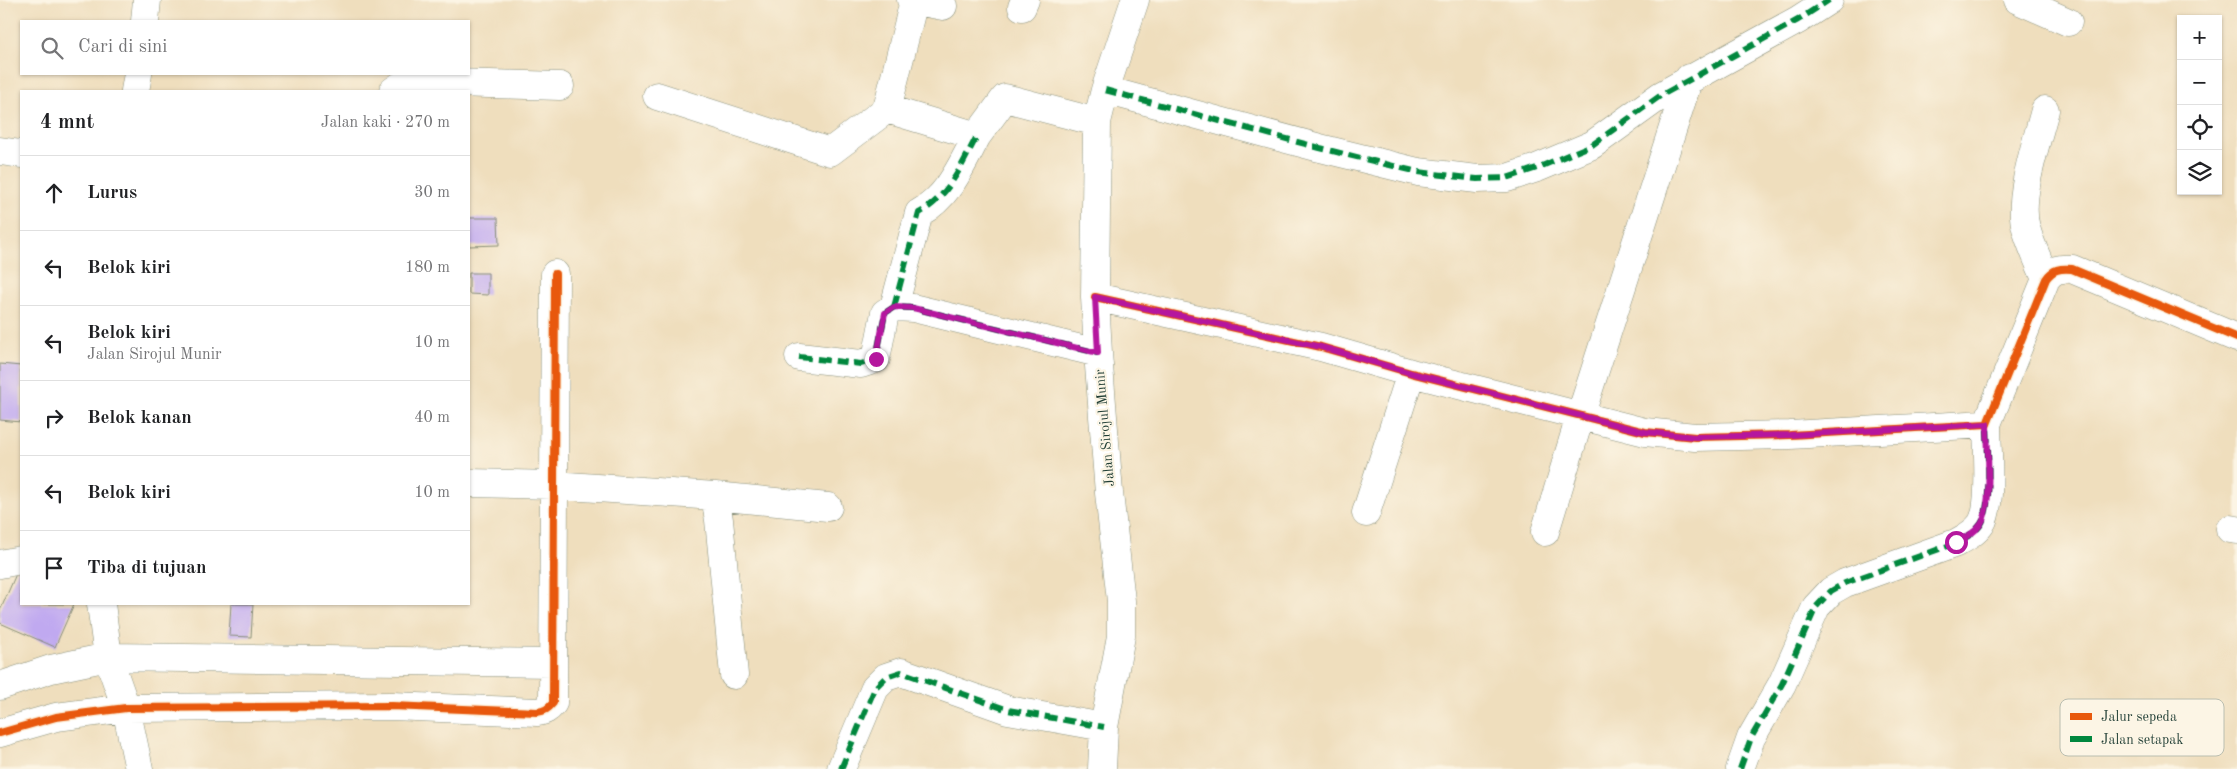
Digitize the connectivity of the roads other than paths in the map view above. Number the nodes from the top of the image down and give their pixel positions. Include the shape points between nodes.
1 (147, 0) edge
2 (912, 0) edge
3 (1136, 0) edge
4 (1829, 0) edge
5 (2018, 0) edge
6 (943, 6) dead end
7 (145, 20) edge
8 (2068, 22) dead end
9 (138, 75) edge
10 (1689, 78) junction
11 (560, 86) dead end
12 (135, 90) edge
13 (394, 90) edge
14 (1105, 90) junction
15 (657, 96) dead end
16 (887, 109) junction
17 (2045, 110) dead end
18 (1097, 122) junction
19 (977, 136) junction
20 (0, 151) edge
21 (20, 154) edge
22 (555, 274) dead end
23 (2046, 279) junction
24 (1095, 297) junction
25 (894, 307) junction
26 (2237, 338) edge
27 (1098, 353) junction
28 (799, 357) dead end
29 (1411, 373) junction
30 (1580, 417) junction
31 (1987, 424) junction
32 (470, 483) edge
33 (554, 485) junction
34 (714, 496) junction
35 (828, 507) dead end
36 (1366, 513) dead end
37 (1545, 532) dead end
38 (20, 560) edge
39 (0, 564) edge
40 (101, 605) edge
41 (108, 657) junction
42 (552, 663) junction
43 (734, 675) dead end
44 (0, 686) edge
45 (126, 708) junction
46 (1104, 727) junction
47 (0, 732) edge
48 (138, 769) edge
49 (841, 769) edge
50 (1102, 769) edge
51 (1740, 769) edge

1 - 7 street
2 - 6 street
2 - 16 street
3 - 14 street, Jalan Sirojul Munir
4 - 10 street
5 - 8 street
9 - 12 street
10 - 14 street via 1592,145 1507,178 1477,180 1418,172
10 - 30 street
11 - 13 street via 418,82
14 - 18 street, Jalan Sirojul Munir
15 - 16 street via 830,152
16 - 19 street
17 - 23 street via 2024,207 2025,227
18 - 19 street via 1005,98
18 - 24 street, Jalan Sirojul Munir
19 - 25 street via 949,186 930,207 919,213
20 - 21 street
22 - 33 street
23 - 26 street via 2060,268 2072,269
23 - 31 street
24 - 27 street, Jalan Sirojul Munir
24 - 29 street via 1321,347
25 - 27 street via 913,308
25 - 28 street via 885,313 876,359 861,364
27 - 46 street, Jalan Sirojul Munir via 1121,601 1121,636
29 - 30 street
29 - 36 street
30 - 31 street via 1645,432 1695,437
30 - 37 street
31 - 51 street via 1987,510 1980,525 1956,542 1831,591 1816,607 1782,684 1751,738
32 - 33 street
33 - 34 street
33 - 42 street
34 - 35 street
34 - 43 street
38 - 39 street
40 - 41 street
41 - 42 street
41 - 44 street via 51,669
41 - 45 street
42 - 45 street via 553,702 545,711 537,712 392,706
45 - 47 street via 56,717
45 - 48 street
46 - 49 street via 1008,710 900,672 886,677 875,688
46 - 50 street, Jalan Sirojul Munir

